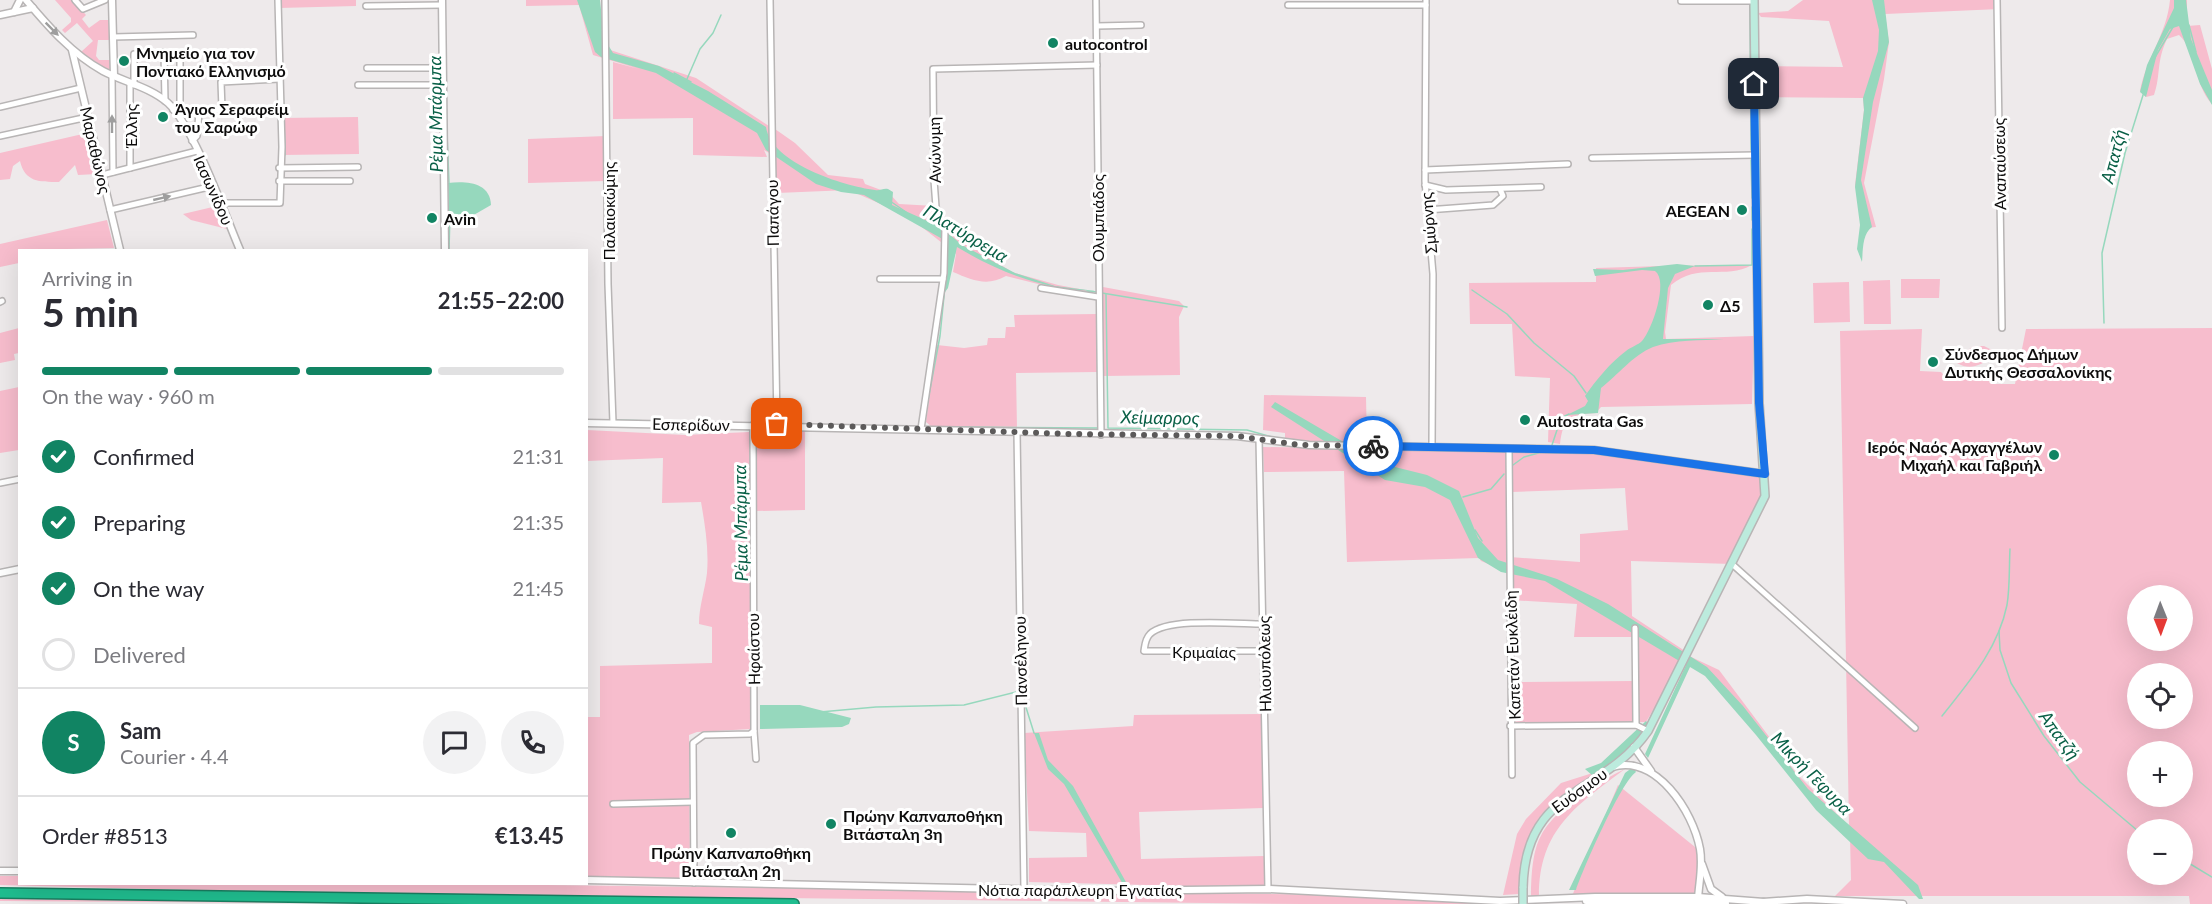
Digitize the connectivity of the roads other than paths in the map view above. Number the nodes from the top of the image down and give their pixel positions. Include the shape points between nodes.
1 (20, 0) edge
2 (26, 0) edge
3 (75, 0) edge
4 (105, 0) edge
5 (112, 0) edge
6 (278, 0) edge
7 (605, 0) edge
8 (770, 0) edge
9 (1096, 0) edge
10 (1754, 0) edge
11 (1997, 0) edge
12 (1681, 1) edge
13 (442, 2) edge
14 (1426, 2) edge
15 (1288, 5) dead end
16 (366, 6) dead end
17 (33, 8) junction
18 (14, 12) junction
19 (0, 15) edge
20 (1141, 25) dead end
21 (1097, 26) junction
22 (193, 35) dead end
23 (112, 37) junction
24 (72, 49) junction
25 (164, 52) dead end
26 (180, 53) dead end
27 (134, 54) dead end
28 (86, 60) junction
29 (1097, 64) junction
30 (76, 67) junction
31 (367, 68) dead end
32 (442, 68) junction
33 (113, 76) junction
34 (280, 79) junction
35 (132, 84) junction
36 (358, 85) dead end
37 (442, 85) junction
38 (81, 88) junction
39 (165, 101) junction
40 (0, 107) edge
41 (173, 110) junction
42 (88, 117) junction
43 (0, 136) edge
44 (192, 141) junction
45 (197, 151) junction
46 (1755, 155) junction
47 (1592, 158) dead end
48 (1568, 164) dead end
49 (358, 167) dead end
50 (130, 168) junction
51 (279, 168) junction
52 (1425, 170) junction
53 (112, 172) junction
54 (102, 175) junction
55 (279, 181) junction
56 (350, 181) dead end
57 (1425, 185) junction
58 (213, 186) junction
59 (1541, 187) dead end
60 (1500, 189) junction
61 (220, 203) junction
62 (110, 210) junction
63 (1427, 210) junction
64 (120, 249) edge
65 (240, 249) edge
66 (445, 249) edge
67 (880, 279) dead end
68 (944, 279) junction
69 (1041, 288) dead end
70 (1098, 297) junction
71 (2002, 328) dead end
72 (588, 423) edge
73 (613, 423) junction
74 (753, 425) junction
75 (777, 426) junction
76 (921, 429) junction
77 (1017, 432) junction
78 (1101, 435) junction
79 (1259, 439) junction
80 (1432, 446) junction
81 (1509, 448) junction
82 (1765, 474) junction
83 (18, 479) edge
84 (0, 483) edge
85 (1732, 564) junction
86 (18, 568) edge
87 (0, 573) edge
88 (1263, 624) junction
89 (1635, 628) dead end
90 (1264, 651) junction
91 (1636, 725) junction
92 (1510, 726) junction
93 (1915, 728) dead end
94 (754, 730) junction
95 (1648, 731) junction
96 (1632, 749) junction
97 (756, 759) dead end
98 (1641, 766) junction
99 (1608, 768) junction
100 (1651, 772) junction
101 (1512, 775) dead end
102 (693, 802) junction
103 (613, 804) dead end
104 (1702, 863) junction
105 (0, 871) edge
106 (18, 871) edge
107 (1706, 874) junction
108 (588, 880) edge
109 (694, 883) junction
110 (1268, 889) junction
111 (1024, 890) junction
112 (0, 892) edge
113 (1700, 899) edge
114 (1725, 899) junction
115 (1764, 902) junction
116 (794, 904) edge
117 (1523, 904) edge
118 (1903, 904) edge

1 - 18 street
2 - 17 street, Ιασωνίδου
3 - 4 street via 83,9
5 - 23 street
6 - 34 street
7 - 73 street, Παλαιοκώμης
8 - 75 street, Παπάγου
9 - 21 street, Ολυμπιάδος
10 - 12 street
10 - 46 main road
11 - 71 street, Αναπαύσεως
13 - 16 street
13 - 32 street
14 - 15 street
14 - 52 street, Σμύρνης
17 - 18 street
17 -> 24 street, Ιασωνίδου
18 - 19 street
20 - 21 street
21 - 29 street, Ολυμπιάδος
22 - 23 street
23 - 33 street
24 - 28 street, Ιασωνίδου
24 - 30 street, Μαραθώνος
25 - 39 street
26 - 41 street via 180,102
27 - 35 street, Έλλης
28 - 30 street
28 - 33 street, Ιασωνίδου
29 - 68 street, Ανώνυμη via 933,69 935,205 945,228
29 - 70 street, Ολυμπιάδος
30 - 38 street, Μαραθώνος
31 - 32 street
32 - 37 street
33 - 35 street, Ιασωνίδου
53 -> 33 street
34 - 44 street via 221,82 222,109 199,113 197,136
34 - 51 street
35 - 39 street, Ιασωνίδου
35 - 50 street, Έλλης
36 - 37 street
37 - 66 street
38 - 40 street
38 - 42 street, Μαραθώνος
39 - 41 street, Ιασωνίδου
41 - 44 street, Ιασωνίδου
42 - 43 street
42 - 54 street, Μαραθώνος
44 - 45 street, Ιασωνίδου
45 - 50 street
45 - 58 street, Ιασωνίδου
46 - 47 street
46 - 82 main road via 1759,403
48 - 52 street
49 - 51 street
50 - 53 street
51 - 55 street
52 - 57 street, Σμύρνης
53 - 54 street
54 - 62 street, Μαραθώνος
55 - 56 street
55 - 61 street via 279,203
57 - 60 street via 1434,189
57 - 63 street, Σμύρνης
58 - 61 street, Ιασωνίδου
62 -> 58 street
59 - 60 street
60 - 63 street via 1503,196 1493,205
61 - 65 street, Ιασωνίδου
62 - 64 street, Μαραθώνος
63 - 80 street, Σμύρνης via 1433,274
67 - 68 street
68 - 76 street, Ανώνυμη
69 - 70 street
70 - 78 street, Ολυμπιάδος
72 - 73 street, Εσπερίδων
73 - 74 street, Εσπερίδων
74 - 75 street, Εσπερίδων
74 - 94 street, Ηφαίστου
75 - 76 street, Εσπερίδων
76 - 77 street, Εσπερίδων
77 - 78 street, Εσπερίδων
77 - 111 street, Πανσέληνου
78 - 79 street, Εσπερίδων
79 - 80 street, Εσπερίδων via 1309,446
79 - 88 street, Ηλιουπόλεως
80 - 81 street, Εσπερίδων
81 - 82 street, Εσπερίδων via 1594,450
81 - 92 street, Καπετάν Ευκλέιδη
82 - 85 main road via 1765,496
83 - 84 street
85 - 93 street
85 - 95 main road, Ευόσμου
86 - 87 street
88 - 90 street, Ηλιουπόλεως
88 - 90 street, Κριμαίας via 1173,625 1153,632 1144,651
89 - 91 street
90 - 110 street, Ηλιουπόλεως
91 - 92 street, Καπετάν Ευκλέιδη
91 - 95 street, Καπετάν Ευκλέιδη
92 - 101 street
94 - 97 street, Ηφαίστου
94 - 102 street via 750,734 704,735 694,741
95 - 96 main road, Ευόσμου
96 - 98 street
96 - 99 main road, Ευόσμου
96 - 100 street
98 - 99 street
98 - 100 street
99 - 117 main road, Ευόσμου, bridge via 1558,803 1540,823 1527,852
100 - 104 street via 1688,815 1698,838
102 - 103 street
102 - 109 street
104 - 107 street
104 - 113 street
105 - 106 street
107 - 113 street
107 - 114 street via 1714,893
108 - 109 street, Νότια παράπλευρη Εγνατίας
109 - 111 street, Νότια παράπλευρη Εγνατίας
110 - 111 street, Νότια παράπλευρη Εγνατίας
110 - 113 street, Νότια παράπλευρη Εγνατίας via 1500,901 1595,897
112 - 116 highway
113 - 114 street, Νότια παράπλευρη Εγνατίας
113 - 115 street, Νότια παράπλευρη Εγνατίας
114 - 115 street, Νότια παράπλευρη Εγνατίας
115 - 118 street, Νότια παράπλευρη Εγνατίας via 1807,899

